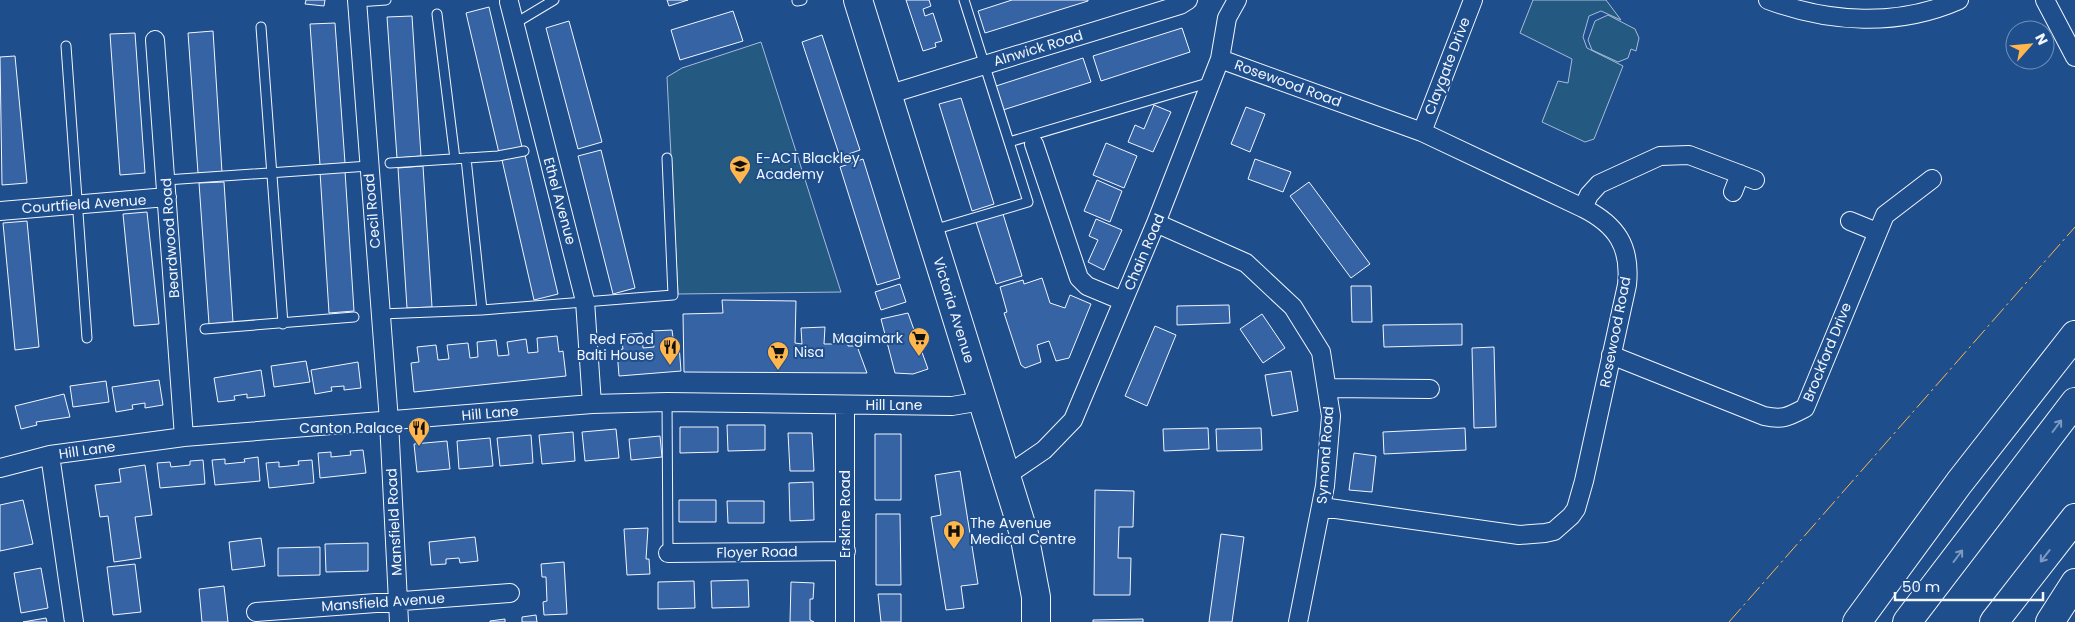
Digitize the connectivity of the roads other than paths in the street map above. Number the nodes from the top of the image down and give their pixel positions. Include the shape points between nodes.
1 (386, 0) edge
2 (554, 0) edge
3 (858, 0) edge
4 (964, 0) edge
5 (1188, 0) edge
6 (1473, 0) edge
7 (1768, 0) edge
8 (1959, 0) edge
9 (2045, 0) edge
10 (357, 1) edge
11 (508, 2) dead end
12 (1232, 2) edge
13 (437, 14) dead end
14 (513, 24) junction
15 (261, 27) dead end
16 (155, 40) dead end
17 (66, 46) dead end
18 (1220, 58) junction
19 (2075, 58) edge
20 (984, 64) junction
21 (1211, 82) junction
22 (887, 94) junction
23 (1422, 132) junction
24 (1009, 142) junction
25 (1034, 144) dead end
26 (524, 151) dead end
27 (466, 158) junction
28 (667, 158) dead end
29 (455, 159) junction
30 (390, 163) dead end
31 (369, 166) junction
32 (272, 172) junction
33 (1932, 179) dead end
34 (166, 180) junction
35 (1733, 192) dead end
36 (167, 197) junction
37 (79, 204) junction
38 (1583, 208) junction
39 (0, 210) edge
40 (1850, 221) dead end
41 (1156, 223) junction
42 (931, 231) junction
43 (1877, 232) junction
44 (1123, 301) junction
45 (585, 302) junction
46 (482, 310) junction
47 (381, 314) junction
48 (354, 317) dead end
49 (283, 324) junction
50 (205, 329) dead end
51 (2075, 334) edge
52 (87, 338) dead end
53 (1611, 355) junction
54 (2075, 358) edge
55 (1328, 388) junction
56 (1430, 389) dead end
57 (982, 400) junction
58 (667, 402) junction
59 (2075, 402) edge
60 (592, 404) junction
61 (844, 405) junction
62 (389, 421) junction
63 (184, 437) junction
64 (50, 456) junction
65 (0, 468) edge
66 (1006, 476) junction
67 (1322, 507) junction
68 (2075, 518) edge
69 (846, 551) junction
70 (668, 553) joint
71 (1888, 581) junction
72 (2075, 583) edge
73 (510, 593) dead end
74 (398, 601) junction
75 (256, 612) dead end
76 (74, 622) edge
77 (399, 622) edge
78 (845, 622) edge
79 (1036, 622) edge
80 (1298, 622) edge
81 (1857, 622) edge
82 (1907, 622) edge
83 (1994, 622) edge
84 (2050, 622) edge

1 - 10 lane
2 - 14 lane
3 - 22 main road, Victoria Avenue
4 - 20 lane
5 - 20 street, Alnwick Road
6 - 23 street, Claygate Drive
7 - 8 street via 1794,10 1858,19 1893,19 1942,8
9 - 19 street
10 - 31 street, Cecil Road
11 - 14 street, Ethel Avenue
12 - 18 street, Chain Road
13 - 29 lane
14 - 45 street, Ethel Avenue
15 - 32 lane
16 - 34 street, Beardwood Road
17 - 37 lane
18 - 21 street, Chain Road
18 - 23 street, Rosewood Road
20 - 22 street, Alnwick Road
20 - 24 lane
21 - 24 lane
21 - 41 street, Chain Road
22 - 42 main road, Victoria Avenue
23 - 38 street, Rosewood Road
24 - 42 lane via 1028,202
25 - 44 street via 1079,278 1087,286
26 - 27 lane
27 - 29 lane
27 - 46 lane
28 - 45 lane via 673,296
29 - 30 lane
31 - 32 lane
31 - 47 street, Cecil Road
32 - 34 lane
32 - 49 lane
33 - 43 street, Brockford Drive via 1885,215
34 - 36 street, Beardwood Road
35 - 38 street via 1748,177 1689,155 1660,156 1599,184
36 - 37 street, Courtfield Avenue
36 - 63 street, Beardwood Road
37 - 39 street, Courtfield Avenue
37 - 52 lane
38 - 53 street, Rosewood Road via 1602,218 1613,229 1626,255 1627,285
40 - 43 street
41 - 44 street, Chain Road
41 - 55 street, Symond Road via 1246,263 1293,307 1321,352
42 - 57 main road, Victoria Avenue
43 - 53 street, Brockford Drive via 1805,408 1794,414 1780,420 1764,416
44 - 66 street, Chain Road via 1073,420 1044,450
45 - 46 lane
45 - 60 street, Ethel Avenue
46 - 47 lane
47 - 62 street, Cecil Road
48 - 49 lane
49 - 50 lane
51 - 71 main road via 1959,483
53 - 67 street, Rosewood Road via 1576,509 1554,531 1519,535
54 - 71 main road
55 - 56 street
55 - 67 street, Symond Road via 1331,416
57 - 61 street, Hill Lane via 952,406
57 - 66 main road, Victoria Avenue
58 - 60 street, Hill Lane
58 - 61 street, Hill Lane
58 - 70 lane
82 -> 59 main road
60 - 62 street, Hill Lane
61 - 69 street, Erskine Road
62 - 63 street, Hill Lane
62 - 74 street, Mansfield Road
63 - 64 street, Hill Lane
64 - 65 street, Hill Lane
64 - 76 street
66 - 79 main road, Victoria Avenue via 1024,534 1036,597
67 - 80 street, Symond Road
68 -> 83 main road
69 - 70 street, Floyer Road
69 - 78 street, Erskine Road
71 - 81 main road
72 - 84 main road
73 - 74 street, Mansfield Avenue
74 - 75 street, Mansfield Avenue
74 - 77 street, Mansfield Road

